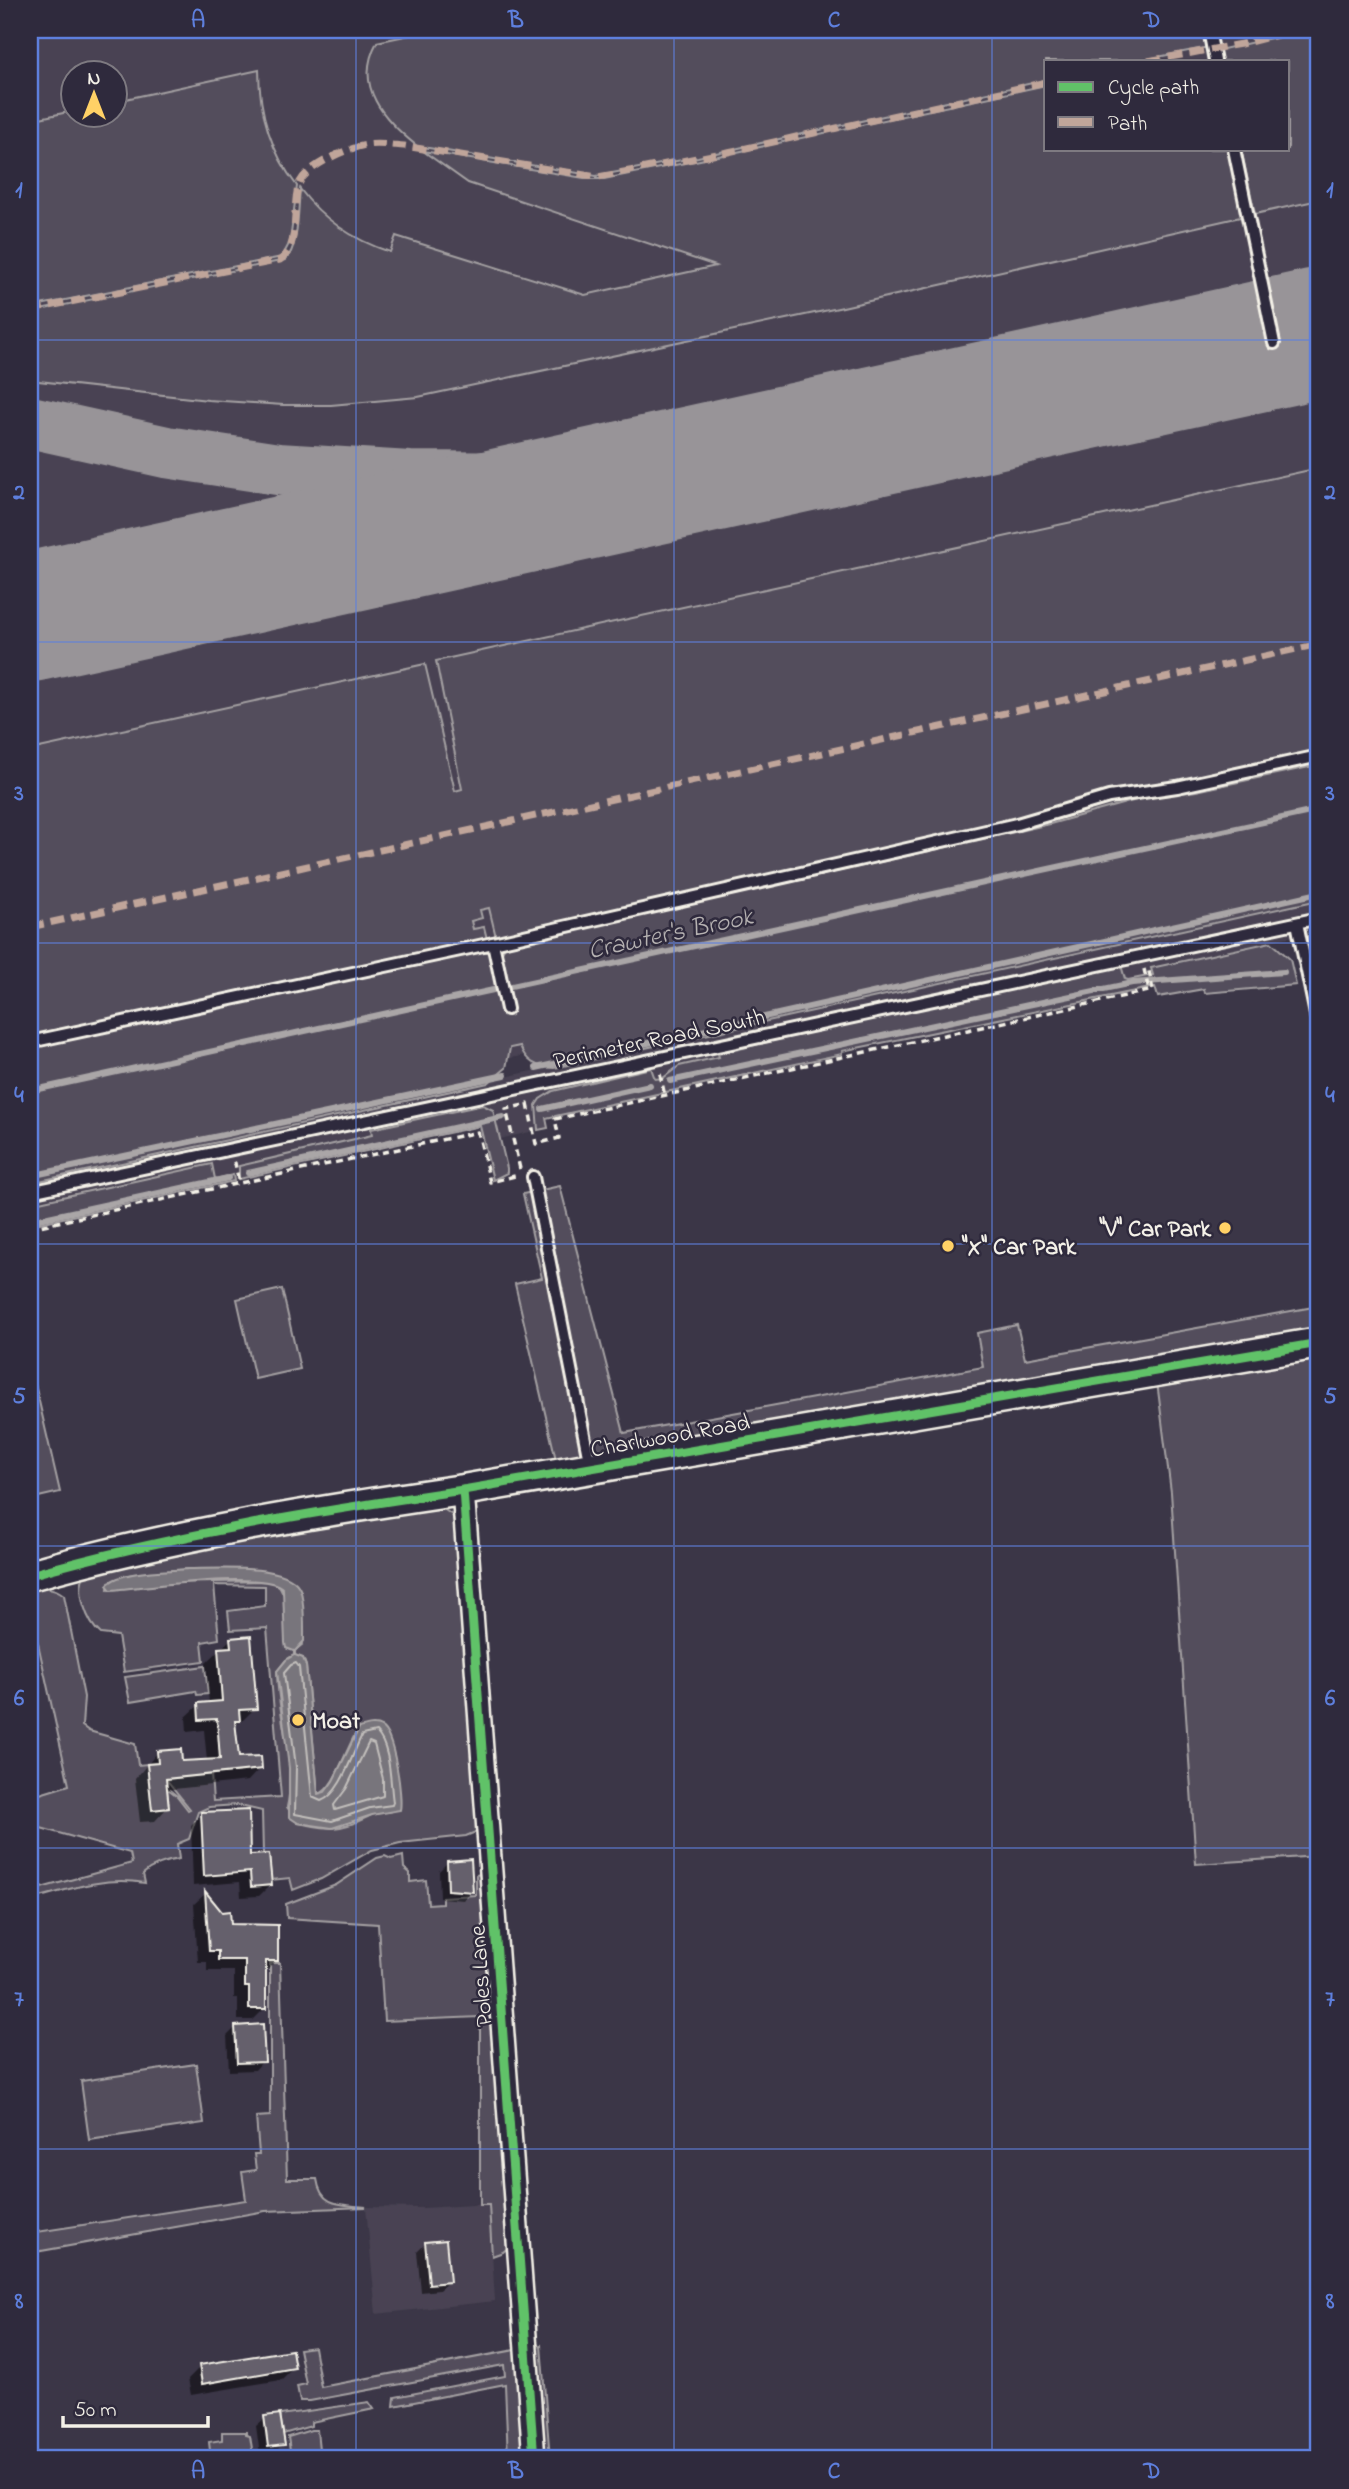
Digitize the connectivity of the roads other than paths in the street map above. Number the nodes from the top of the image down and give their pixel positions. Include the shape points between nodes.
1 (1209, 30) edge
2 (1215, 60) edge
3 (1234, 150) edge
4 (1275, 343) dead end
5 (1319, 756) edge
6 (1319, 919) edge
7 (1297, 923) junction
8 (493, 943) junction
9 (1314, 976) edge
10 (507, 1009) dead end
11 (1319, 1029) edge
12 (30, 1042) edge
13 (533, 1177) dead end
14 (30, 1192) edge
15 (1319, 1343) edge
16 (590, 1468) junction
17 (463, 1490) junction
18 (30, 1575) edge
19 (534, 2459) edge

1 - 2 lane
3 - 4 lane
5 - 8 lane via 1109,797 1017,824
6 - 7 lane, Perimeter Road South
7 - 9 lane
7 - 14 lane, Perimeter Road South
8 - 10 lane
8 - 12 lane
9 - 11 lane
13 - 16 lane
15 - 16 street, Charlwood Road
16 - 17 street, Charlwood Road
17 - 18 street, Charlwood Road via 188,1537
17 - 19 street, Poles Lane

